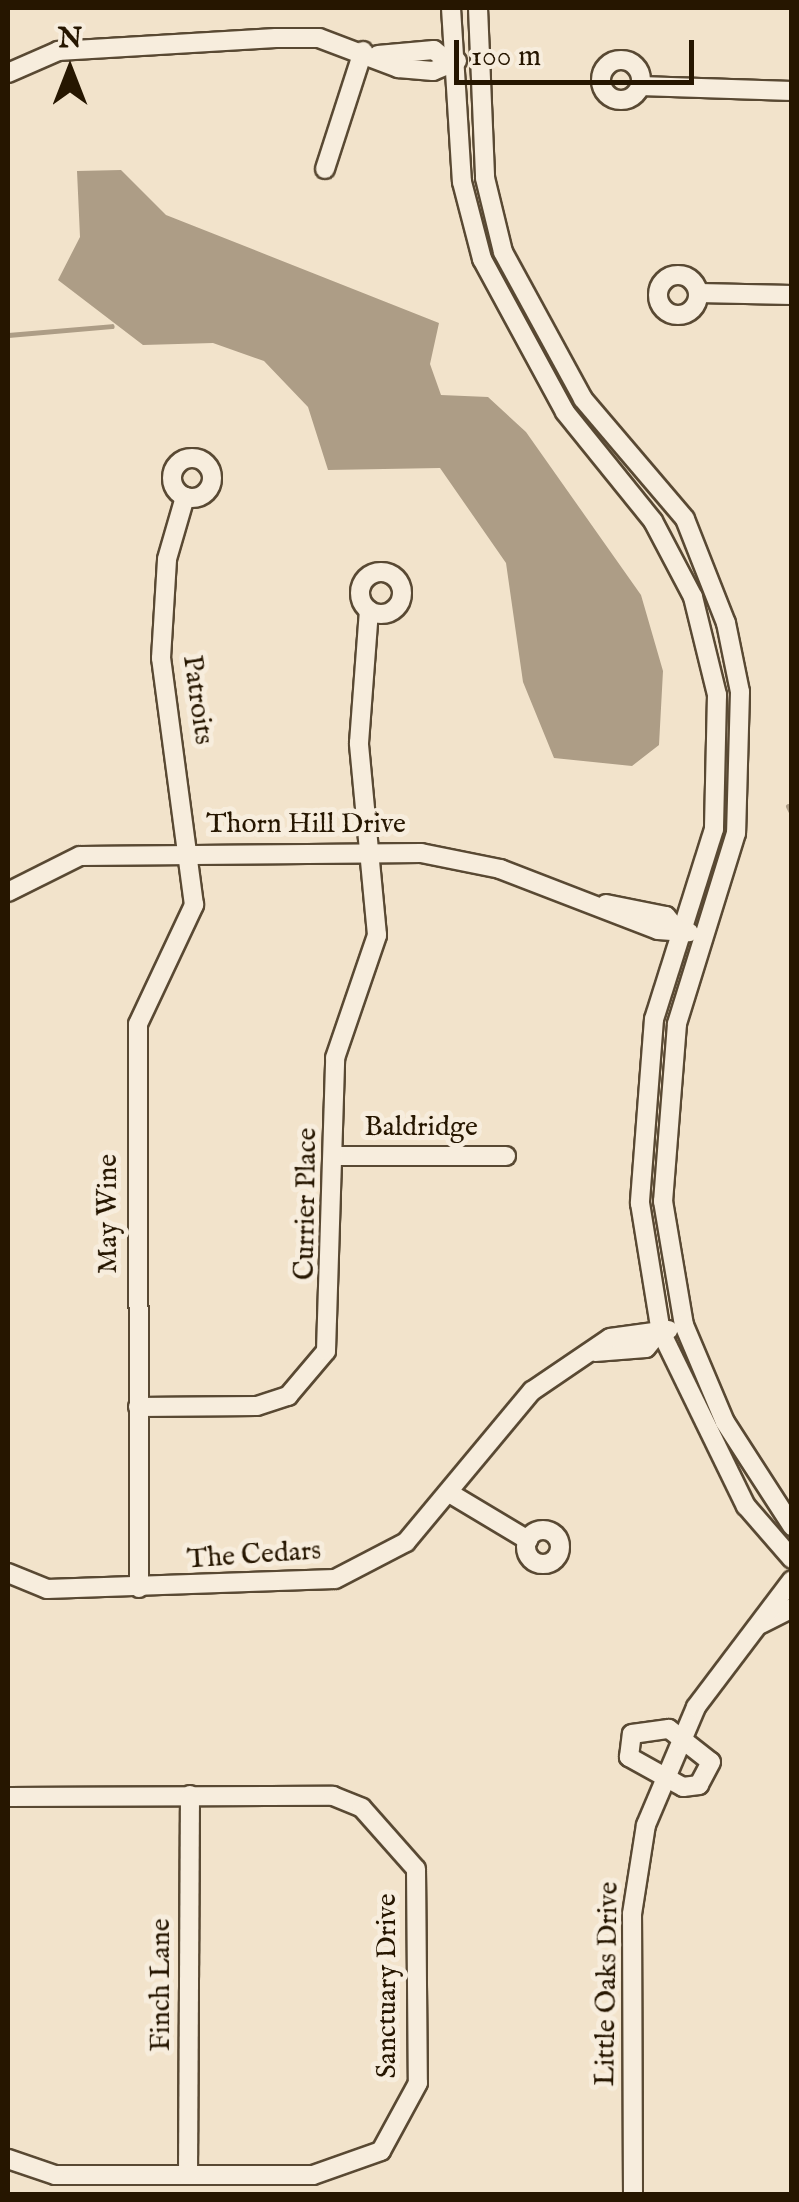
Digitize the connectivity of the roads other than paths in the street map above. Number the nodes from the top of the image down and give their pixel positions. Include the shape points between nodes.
1 (452, 8) edge
2 (478, 8) edge
3 (370, 53) junction
4 (477, 60) junction
5 (449, 61) junction
6 (8, 73) edge
7 (640, 86) dead end
8 (792, 91) edge
9 (324, 169) dead end
10 (698, 293) dead end
11 (792, 295) edge
12 (185, 497) dead end
13 (369, 610) dead end
14 (194, 852) junction
15 (374, 853) junction
16 (8, 892) edge
17 (677, 928) junction
18 (700, 936) junction
19 (336, 1156) junction
20 (506, 1156) dead end
21 (684, 1326) junction
22 (660, 1333) junction
23 (138, 1407) junction
24 (451, 1494) junction
25 (792, 1526) edge
26 (528, 1540) dead end
27 (792, 1558) edge
28 (8, 1573) edge
29 (792, 1580) edge
30 (139, 1588) junction
31 (792, 1608) edge
32 (761, 1624) junction
33 (681, 1735) junction
34 (661, 1777) junction
35 (190, 1795) junction
36 (8, 1797) edge
37 (8, 2159) edge
38 (188, 2175) junction
39 (634, 2194) edge

1 - 5 street
2 - 4 street
3 - 5 street via 434,50
3 - 6 street via 319,38 139,44 58,51
3 - 9 street
4 - 5 street
4 - 18 street via 485,178 531,316 584,399 685,519 726,623 740,692 736,834
5 - 17 street via 462,182 511,327 565,412 654,520 693,597 717,695 718,753 714,829
7 - 8 street
10 - 11 street
12 - 14 street, Patroits via 167,559 161,658
13 - 15 street, Currier Place via 359,743
14 - 15 street, Thorn Hill Drive
14 - 16 street, Thorn Hill Drive via 80,856
14 - 23 street, May Wine via 194,905 138,1024
15 - 17 street, Thorn Hill Drive via 463,860 666,916
15 - 19 street, Currier Place via 377,934 335,1058
17 - 18 street, Thorn Hill Drive
17 - 22 street via 641,1119 640,1202
18 - 21 street via 664,1121 663,1201
19 - 20 street, Baldridge
19 - 23 street, Currier Place via 332,1324 312,1376 257,1406
21 - 22 street, The Cedars
21 - 25 street via 725,1422
22 - 24 street, The Cedars via 610,1338 504,1418
22 - 27 street via 746,1506
23 - 30 street, May Wine
24 - 26 street
24 - 30 street, The Cedars via 406,1542 335,1579
28 - 30 street, The Cedars via 47,1589
29 - 32 street, Little Oaks Drive
31 - 32 street, Little Oaks Drive
32 - 33 street, Little Oaks Drive
33 - 34 street, Little Oaks Drive
33 - 34 street via 711,1762 708,1777 683,1787
33 - 34 street via 652,1728 627,1741 639,1769
34 - 39 street, Little Oaks Drive via 632,1914
35 - 36 street, Sanctuary Drive
35 - 38 street, Finch Lane
35 - 38 street, Sanctuary Drive via 333,1796 362,1808 401,1843 416,1869 418,2083 396,2136 359,2165 313,2175
37 - 38 street, Sanctuary Drive via 55,2175

